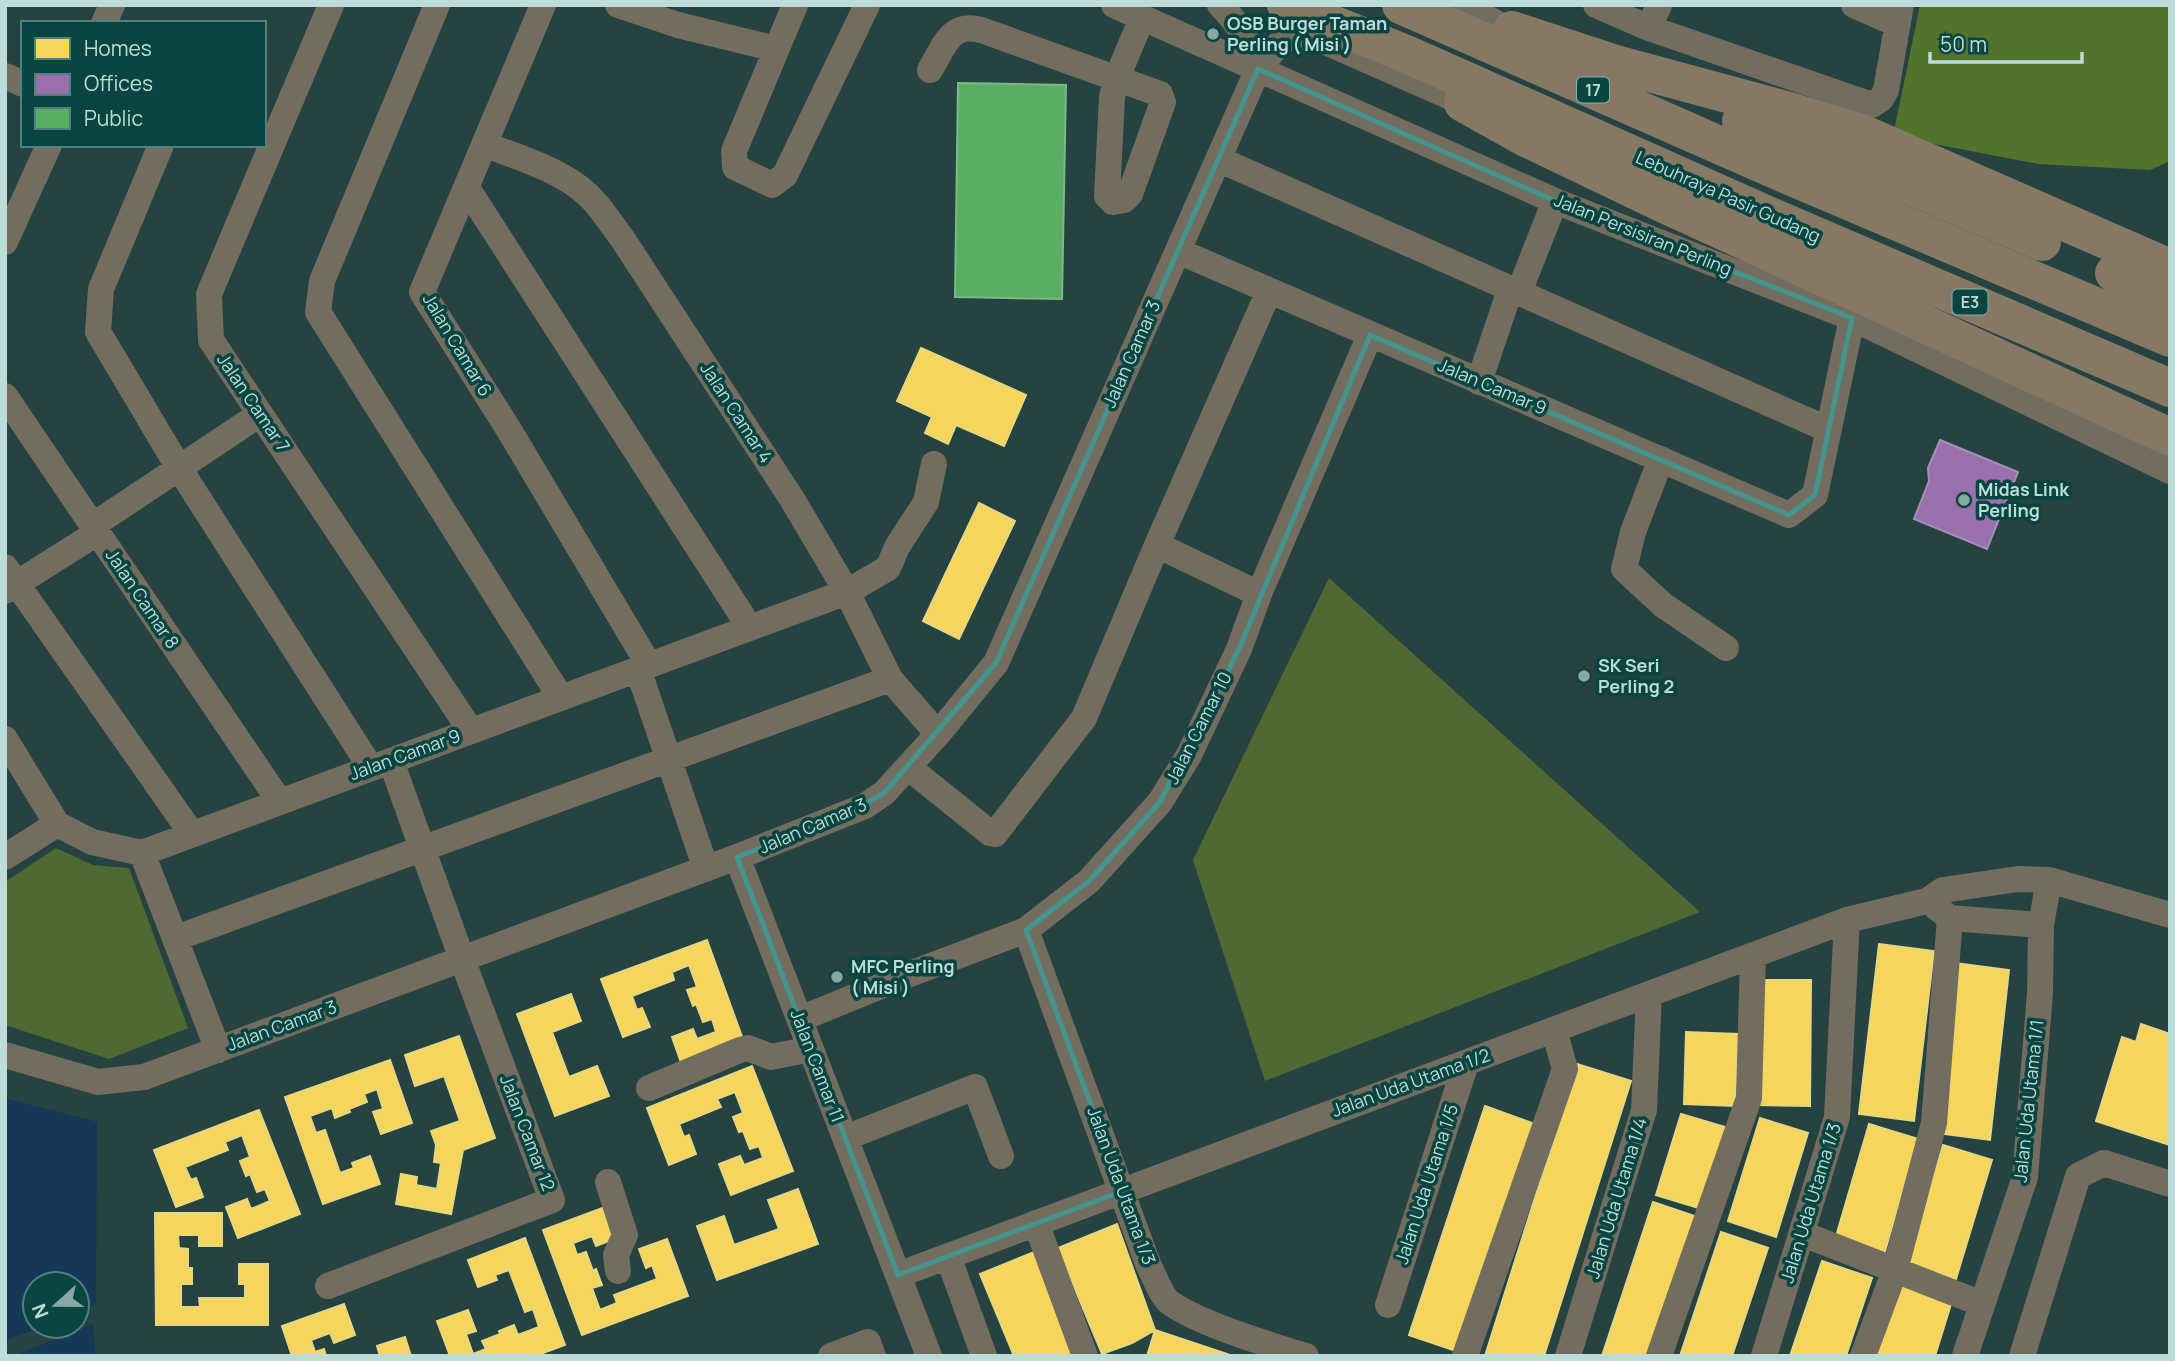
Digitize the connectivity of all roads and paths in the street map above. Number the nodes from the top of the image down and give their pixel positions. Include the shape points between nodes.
1 (112, 5) edge
2 (331, 5) edge
3 (437, 5) edge
4 (543, 5) edge
5 (618, 5) edge
6 (795, 5) edge
7 (867, 5) edge
8 (1114, 5) edge
9 (1220, 5) edge
10 (1286, 5) edge
11 (1401, 5) edge
12 (1436, 5) edge
13 (1464, 5) edge
14 (1595, 5) edge
15 (1854, 5) edge
16 (1899, 15) edge
17 (1654, 17) edge
18 (1142, 18) junction
19 (105, 21) edge
20 (1505, 28) junction
21 (776, 49) junction
22 (1412, 56) junction
23 (1616, 64) junction
24 (930, 69) dead end
25 (1258, 69) junction
26 (5, 76) edge
27 (21, 83) edge
28 (1462, 102) junction
29 (273, 116) edge
30 (266, 135) edge
31 (484, 144) junction
32 (48, 147) edge
33 (160, 147) edge
34 (262, 147) edge
35 (1218, 159) junction
36 (467, 188) junction
37 (1555, 201) junction
38 (1770, 216) joint
39 (5, 242) edge
40 (1178, 251) junction
41 (2170, 268) edge
42 (1516, 290) junction
43 (1269, 291) junction
44 (2170, 297) edge
45 (1852, 318) junction
46 (1370, 335) junction
47 (2170, 338) edge
48 (1479, 382) junction
49 (2170, 388) edge
50 (5, 396) edge
51 (260, 414) junction
52 (1829, 430) junction
53 (2170, 437) edge
54 (1661, 459) junction
55 (934, 464) dead end
56 (178, 468) junction
57 (2170, 471) edge
58 (94, 529) junction
59 (1157, 545) junction
60 (9, 581) edge
61 (847, 592) junction
62 (1259, 594) junction
63 (750, 628) junction
64 (1726, 648) dead end
65 (644, 667) junction
66 (890, 679) junction
67 (561, 698) junction
68 (471, 731) junction
69 (938, 734) junction
70 (5, 739) edge
71 (668, 760) junction
72 (381, 764) junction
73 (908, 767) junction
74 (280, 802) junction
75 (57, 824) junction
76 (192, 834) junction
77 (422, 849) junction
78 (142, 853) junction
79 (5, 857) edge
80 (737, 857) junction
81 (706, 869) junction
82 (2049, 880) junction
83 (1927, 901) junction
84 (2170, 915) edge
85 (1950, 918) junction
86 (1847, 920) junction
87 (2040, 925) junction
88 (1026, 930) junction
89 (176, 938) junction
90 (1753, 956) junction
91 (462, 959) junction
92 (1649, 995) junction
93 (800, 1020) junction
94 (1553, 1030) junction
95 (811, 1049) junction
96 (218, 1050) junction
97 (5, 1055) edge
98 (1466, 1063) junction
99 (649, 1088) dead end
100 (845, 1138) junction
101 (1001, 1156) dead end
102 (608, 1182) dead end
103 (2170, 1184) edge
104 (1123, 1191) junction
105 (1036, 1223) junction
106 (1803, 1234) junction
107 (948, 1256) junction
108 (1895, 1270) junction
109 (618, 1271) dead end
110 (898, 1275) junction
111 (328, 1286) dead end
112 (1982, 1304) junction
113 (1388, 1305) dead end
114 (1271, 1351) edge
115 (831, 1356) edge
116 (873, 1356) edge
117 (929, 1356) edge
118 (984, 1356) edge
119 (1086, 1356) edge
120 (1306, 1356) edge
121 (1465, 1356) edge
122 (1568, 1356) edge
123 (1660, 1356) edge
124 (1763, 1356) edge
125 (1863, 1356) edge
126 (1965, 1356) edge
127 (2022, 1356) edge

1 - 19 street
2 - 29 street, Jalan Camar 7
3 - 67 street via 322,281 318,312
4 - 31 street, Jalan Camar 6
5 - 21 street
6 - 21 street
7 - 21 street via 785,175 772,185 735,167 734,151
8 - 18 street, Jalan Persisiran Perling
9 - 25 street via 1251,45
10 - 22 highway, Lebuhraya Pasir Gudang / 17
11 - 47 highway, 17
12 - 20 highway
13 - 20 street
14 - 17 street
15 - 16 street
16 - 17 street via 1886,90 1872,105
18 - 24 street via 1116,80 970,27 952,34
18 - 25 street, Jalan Persisiran Perling
20 - 23 highway
22 - 28 highway
22 - 38 highway, Lebuhraya Pasir Gudang / 17
23 - 41 highway via 1861,133
23 - 44 highway via 1683,99 1913,187
25 - 28 street, Jalan Camar 3 via 1293,34 1310,35
25 - 35 street, Jalan Camar 3
25 - 37 street, Jalan Persisiran Perling
26 - 27 street
28 - 53 highway via 1647,196
29 - 30 street, Jalan Camar 7
31 - 36 street, Jalan Camar 6
31 - 61 street, Jalan Camar 4 via 559,175 591,197 770,465
32 - 39 street
33 - 56 street via 101,289 98,332
34 - 51 street, Jalan Camar 7 via 209,294 211,340
35 - 40 street, Jalan Camar 3
35 - 42 street
36 - 63 street
36 - 65 street, Jalan Camar 6 via 422,292 509,430
37 - 42 street
37 - 45 street, Jalan Persisiran Perling
38 - 49 highway, Lebuhraya Pasir Gudang / E3
40 - 43 street, Jalan Camar 9
40 - 69 street, Jalan Camar 3 via 996,663
42 - 48 street via 1509,293
42 - 52 street
43 - 46 street, Jalan Camar 9
43 - 59 street
45 - 52 street
45 - 57 street, Jalan Persisiran Perling
46 - 48 street, Jalan Camar 9
46 - 62 street, Jalan Camar 10
48 - 54 street, Jalan Camar 9
50 - 58 street, Jalan Camar 8
51 - 56 street
51 - 68 street, Jalan Camar 7
52 - 54 street, Jalan Camar 9 via 1815,495 1788,515
54 - 64 street via 1624,569 1663,605
55 - 61 street, Jalan Camar 9 via 926,502 888,568
56 - 58 street
56 - 72 street
58 - 60 street
58 - 74 street, Jalan Camar 8
59 - 62 street
59 - 73 street via 1084,718 995,834
60 - 76 street
61 - 63 street, Jalan Camar 9
61 - 66 street, Jalan Camar 4
62 - 88 street, Jalan Camar 10 via 1239,649 1189,755 1160,802 1089,881
63 - 65 street, Jalan Camar 9
65 - 67 street, Jalan Camar 9
65 - 71 street
66 - 69 street, Jalan Camar 4
66 - 71 street
67 - 68 street, Jalan Camar 9
68 - 72 street, Jalan Camar 9
69 - 73 street, Jalan Camar 3
70 - 75 street
71 - 77 street
71 - 81 street
72 - 74 street, Jalan Camar 9
72 - 77 street
73 - 80 street, Jalan Camar 3 via 865,806
74 - 76 street, Jalan Camar 9
75 - 78 street via 92,842
75 - 79 street
76 - 78 street, Jalan Camar 9
77 - 89 street
77 - 91 street
78 - 89 street
80 - 81 street, Jalan Camar 3
80 - 93 street, Jalan Camar 11
81 - 91 street, Jalan Camar 3
82 - 83 street, Jalan Uda Utama 1/2 via 2018,879 1943,890
82 - 84 street
82 - 87 street, Jalan Uda Utama 1/1
83 - 85 street
83 - 86 street, Jalan Uda Utama 1/2
85 - 87 street
85 - 108 street via 1934,1123
86 - 90 street, Jalan Uda Utama 1/2
86 - 106 street, Jalan Uda Utama 1/3 via 1837,1117
87 - 112 street, Jalan Uda Utama 1/1 via 2040,993 2025,1177
88 - 93 street, Jalan Camar 10
88 - 104 street, Jalan Uda Utama 1/3
89 - 96 street
90 - 92 street, Jalan Uda Utama 1/2
90 - 123 street via 1749,1098
91 - 96 street, Jalan Camar 3
91 - 111 street, Jalan Camar 12 via 552,1199
92 - 94 street, Jalan Uda Utama 1/2
92 - 122 street, Jalan Uda Utama 1/4 via 1644,1110
93 - 95 street, Jalan Camar 11
94 - 98 street, Jalan Uda Utama 1/2
94 - 121 street via 1566,1069
95 - 99 street via 771,1057 748,1048
95 - 100 street, Jalan Camar 11
96 - 97 street, Jalan Camar 3 via 144,1077 98,1082
98 - 104 street, Jalan Uda Utama 1/2
98 - 113 street, Jalan Uda Utama 1/5
100 - 101 street via 975,1087
100 - 110 street, Jalan Camar 11
102 - 109 street via 625,1235 616,1255
103 - 127 street via 2104,1163 2078,1176
104 - 105 street, Jalan Uda Utama 1/2
104 - 114 street, Jalan Uda Utama 1/3 via 1148,1264 1167,1300
105 - 107 street, Jalan Uda Utama 1/2
105 - 119 street
106 - 108 street
106 - 124 street, Jalan Uda Utama 1/3
107 - 110 street, Jalan Uda Utama 1/2
107 - 118 street
108 - 112 street
108 - 125 street
110 - 117 street, Jalan Camar 11
112 - 126 street, Jalan Uda Utama 1/1
114 - 120 street, Jalan Uda Utama 1/3
115 - 116 street via 868,1342

